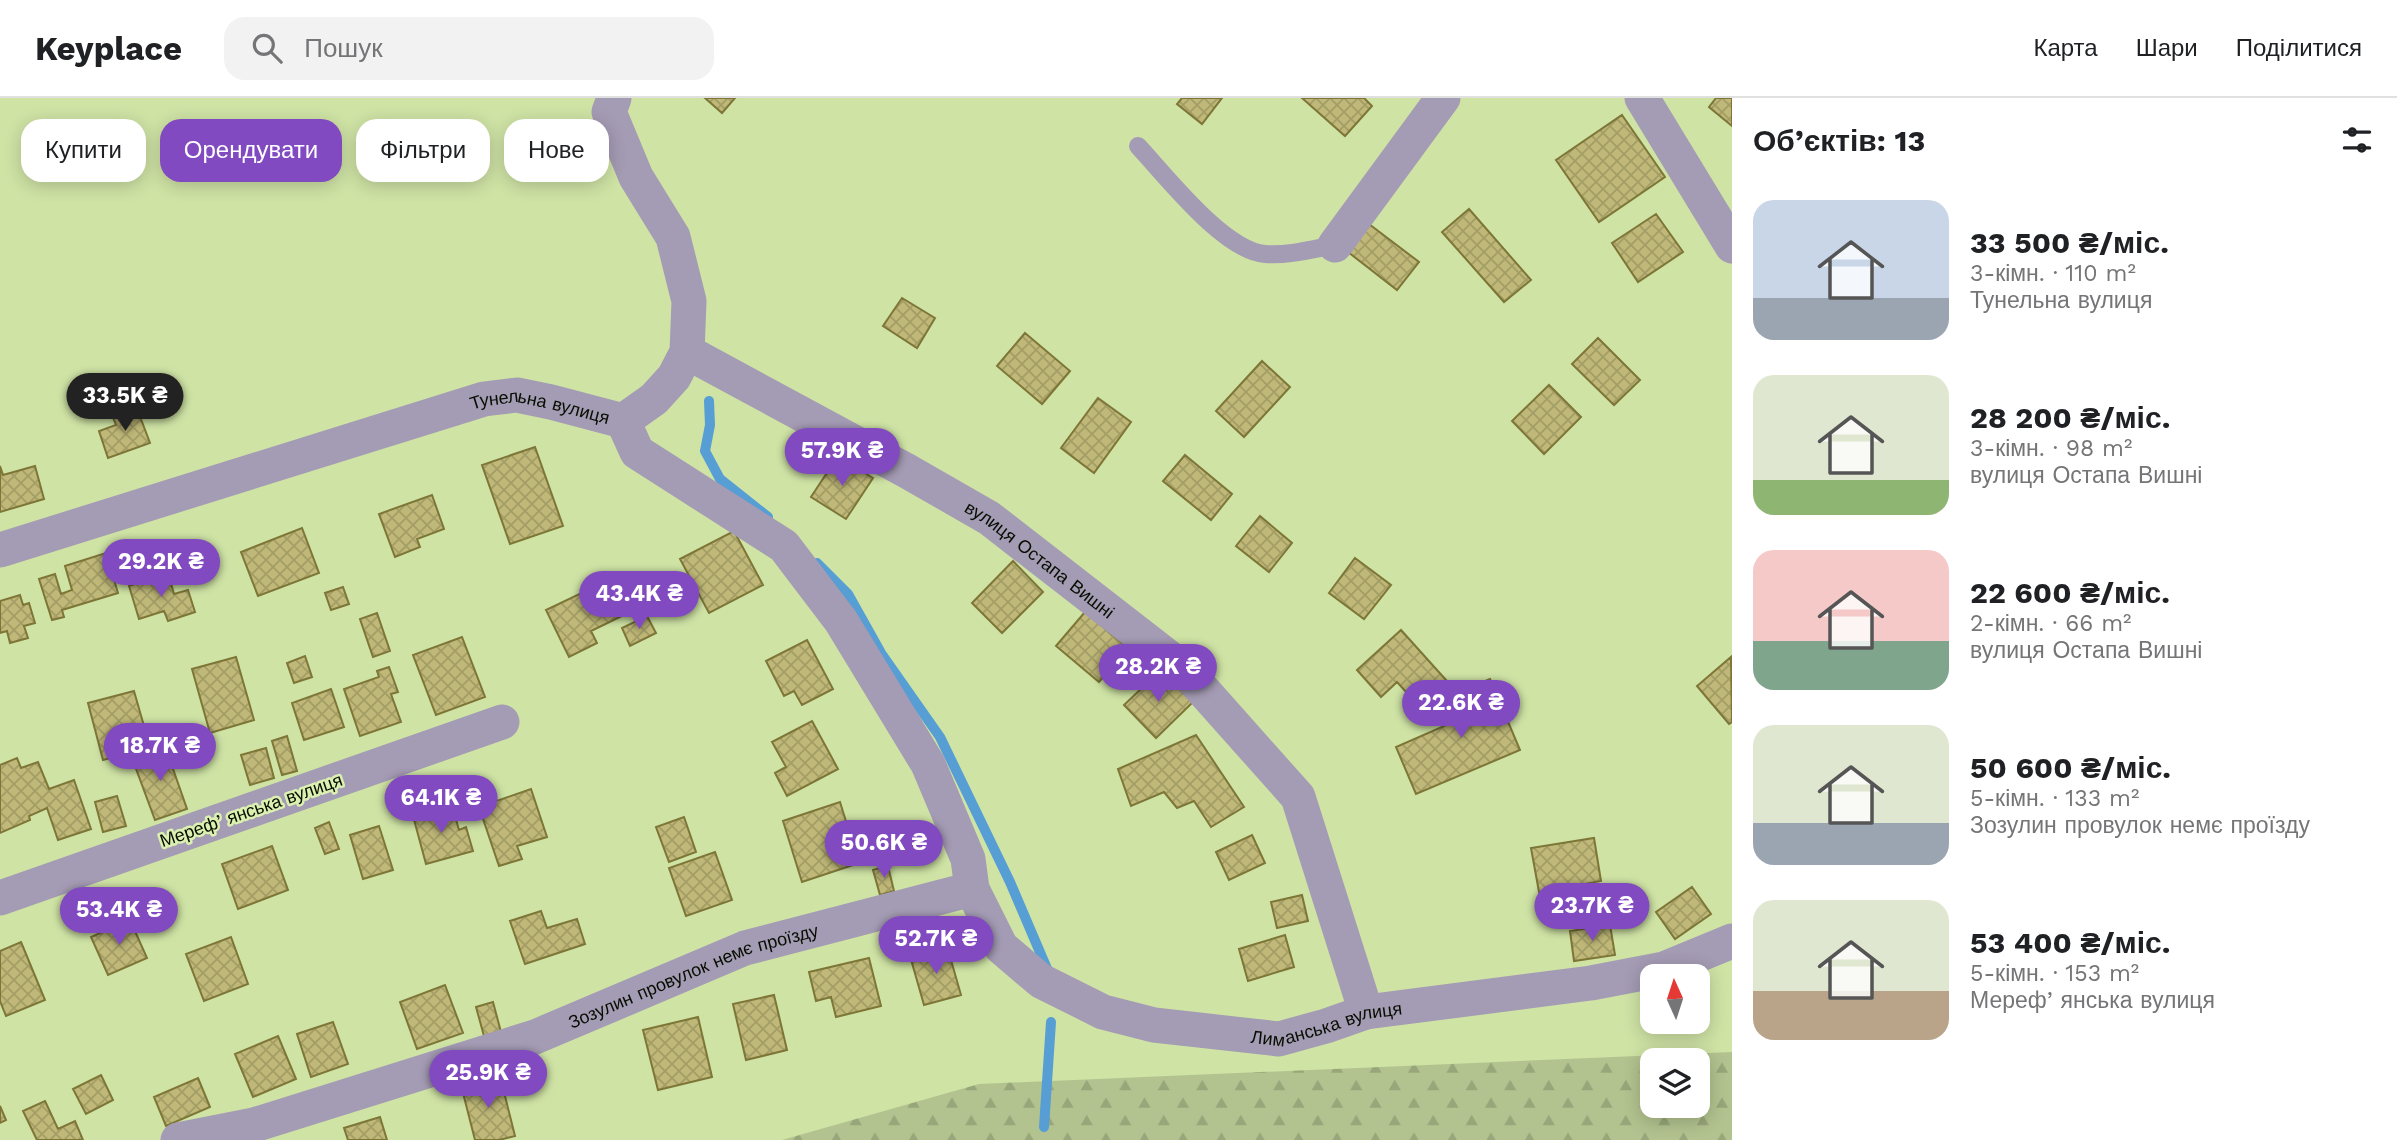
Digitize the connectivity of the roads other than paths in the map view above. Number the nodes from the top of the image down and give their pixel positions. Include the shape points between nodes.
1 (614, 98) edge
2 (1443, 98) edge
3 (1642, 98) edge
4 (1138, 146) dead end
5 (1335, 245) joint
6 (1732, 246) edge
7 (687, 352) junction
8 (623, 421) junction
9 (0, 550) edge
10 (502, 722) dead end
11 (972, 889) junction
12 (0, 898) edge
13 (1732, 941) edge
14 (1366, 1012) junction
15 (178, 1140) edge

1 - 7 street via 609,112 613,123 636,177 673,237 689,301
2 - 5 street
3 - 6 street
4 - 5 lane via 1198,211 1238,245 1264,254
7 - 8 street via 674,377
7 - 14 street, вулиця Остапа Вишні via 989,518 1185,670 1298,797
8 - 9 street, Тунельна вулиця via 517,396 484,399
8 - 11 street, Тунельна вулиця via 637,452 784,546 833,611 928,764 968,859
10 - 12 street, Мерефʼянська вулиця
11 - 14 street, Лиманська вулиця via 1000,947 1041,981 1103,1013 1154,1025 1279,1039
11 - 15 street, Зозулин провулок немє проїзду via 745,948 535,1037 254,1125
13 - 14 street, Лиманська вулиця via 1664,969

